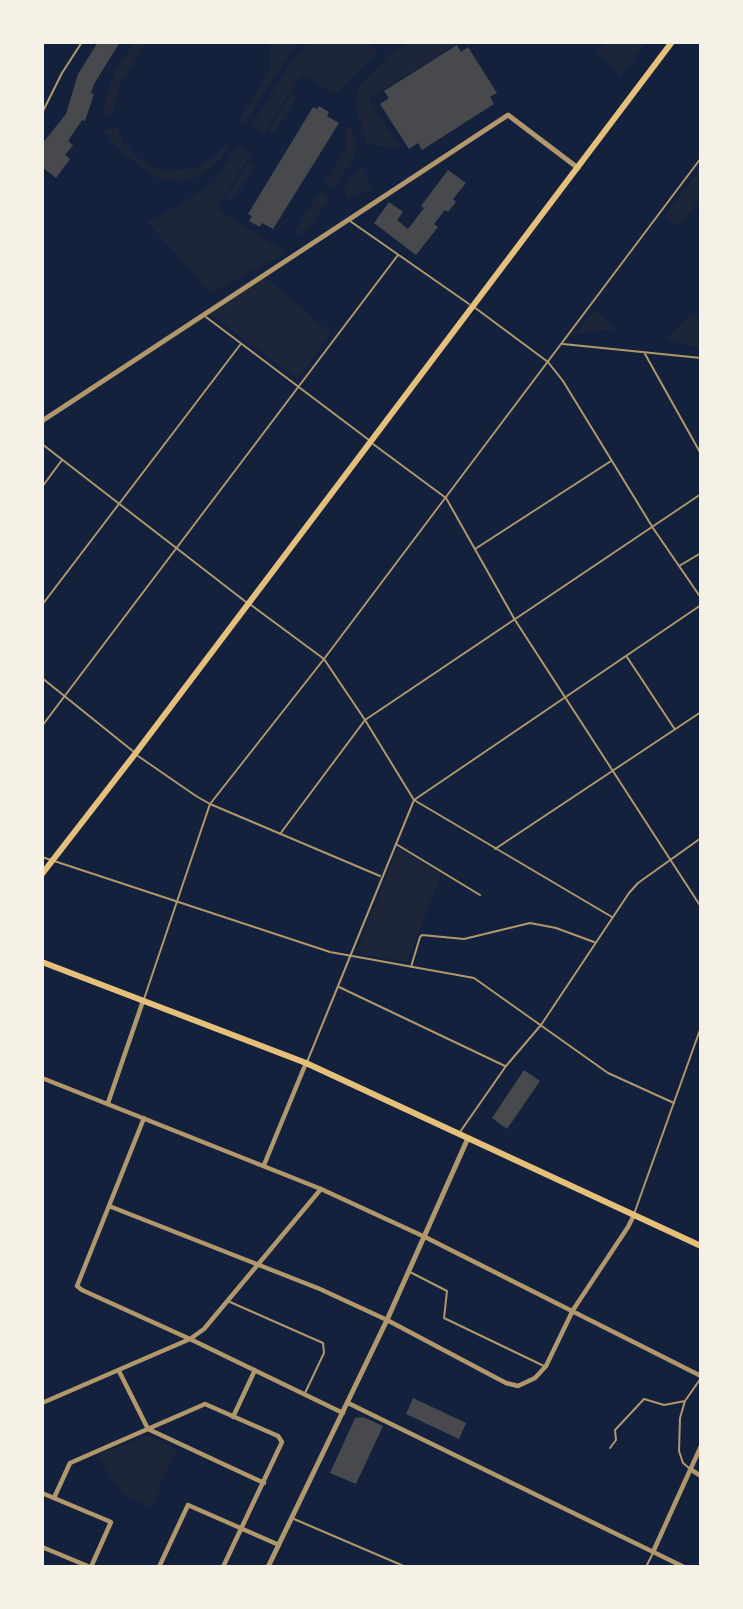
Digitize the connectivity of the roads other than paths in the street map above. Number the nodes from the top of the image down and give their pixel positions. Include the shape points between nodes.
1 (82, 42) edge
2 (672, 42) edge
3 (42, 113) edge
4 (701, 158) edge
5 (578, 167) junction
6 (348, 220) junction
7 (398, 255) junction
8 (473, 307) junction
9 (202, 314) junction
10 (240, 344) junction
11 (562, 344) junction
12 (645, 354) junction
13 (701, 358) edge
14 (548, 362) junction
15 (297, 387) junction
16 (42, 421) edge
17 (371, 442) junction
18 (42, 444) edge
19 (701, 454) edge
20 (62, 460) junction
21 (612, 460) junction
22 (42, 487) edge
23 (701, 494) edge
24 (446, 498) junction
25 (119, 502) junction
26 (653, 528) junction
27 (177, 546) junction
28 (475, 549) junction
29 (701, 553) edge
30 (678, 567) junction
31 (701, 598) edge
32 (249, 604) junction
33 (42, 605) edge
34 (701, 605) edge
35 (514, 620) junction
36 (626, 656) junction
37 (324, 659) junction
38 (42, 678) edge
39 (65, 696) junction
40 (565, 698) junction
41 (701, 712) edge
42 (365, 720) junction
43 (42, 726) edge
44 (675, 729) junction
45 (135, 754) junction
46 (611, 771) junction
47 (414, 800) junction
48 (210, 804) junction
49 (281, 834) junction
50 (701, 838) edge
51 (395, 843) junction
52 (495, 849) junction
53 (42, 857) edge
54 (670, 858) junction
55 (51, 861) junction
56 (42, 874) edge
57 (381, 876) junction
58 (480, 895) dead end
59 (176, 902) junction
60 (701, 907) edge
61 (612, 917) junction
62 (595, 943) junction
63 (351, 956) junction
64 (42, 962) edge
65 (410, 967) junction
66 (338, 987) junction
67 (143, 1001) junction
68 (541, 1025) junction
69 (701, 1027) edge
70 (306, 1063) junction
71 (506, 1066) junction
72 (42, 1078) edge
73 (108, 1103) junction
74 (674, 1103) junction
75 (145, 1118) junction
76 (459, 1134) junction
77 (468, 1139) junction
78 (264, 1165) junction
79 (321, 1189) junction
80 (109, 1206) junction
81 (634, 1215) junction
82 (425, 1237) junction
83 (701, 1246) edge
84 (260, 1264) junction
85 (409, 1272) junction
86 (229, 1301) junction
87 (573, 1310) junction
88 (387, 1320) junction
89 (190, 1339) junction
90 (546, 1366) junction
91 (255, 1370) junction
92 (118, 1371) junction
93 (701, 1377) edge
94 (305, 1394) junction
95 (685, 1401) junction
96 (42, 1403) edge
97 (348, 1403) junction
98 (343, 1413) junction
99 (233, 1417) junction
100 (148, 1429) junction
101 (701, 1446) edge
102 (610, 1448) dead end
103 (690, 1469) junction
104 (701, 1476) edge
105 (264, 1483) junction
106 (42, 1493) edge
107 (54, 1497) junction
108 (292, 1518) junction
109 (241, 1528) junction
110 (279, 1545) junction
111 (42, 1546) edge
112 (653, 1552) junction
113 (90, 1567) edge
114 (159, 1567) edge
115 (223, 1567) edge
116 (268, 1567) edge
117 (406, 1567) edge
118 (646, 1567) edge
119 (684, 1567) edge

1 - 3 lane
2 - 5 main road
4 - 11 lane
5 - 6 street via 508,115
5 - 8 main road
6 - 7 lane
6 - 9 street
7 - 8 lane
7 - 15 lane
8 - 14 lane
8 - 17 main road
9 - 10 lane
9 - 16 street
10 - 15 lane
10 - 25 lane
11 - 12 lane
11 - 14 lane
12 - 13 lane
12 - 19 lane
14 - 21 lane
14 - 24 lane
15 - 17 lane
15 - 27 lane
17 - 24 lane
17 - 32 main road
18 - 20 lane
20 - 22 lane
20 - 25 lane
21 - 26 lane
21 - 28 lane
23 - 26 lane
24 - 28 lane
24 - 37 lane
25 - 27 lane
25 - 33 lane
26 - 30 lane
26 - 35 lane
27 - 32 lane
27 - 39 lane
28 - 35 lane
29 - 30 lane
30 - 31 lane
32 - 37 lane
32 - 45 main road
34 - 36 lane
35 - 40 lane
35 - 42 lane
36 - 40 lane
36 - 44 lane
37 - 42 lane
37 - 48 lane
38 - 39 lane
39 - 43 lane
39 - 45 lane
40 - 46 lane
40 - 47 lane
41 - 44 lane
42 - 47 lane
42 - 49 lane
44 - 46 lane
45 - 48 lane
45 - 55 main road
46 - 52 lane
46 - 54 lane
47 - 51 lane
47 - 52 lane
48 - 49 lane
48 - 59 lane
49 - 57 lane
50 - 54 lane
51 - 57 lane
51 - 58 lane
52 - 61 lane
53 - 55 lane
54 - 60 lane
54 - 61 lane via 638,883
55 - 56 main road
55 - 59 lane
57 - 63 lane
59 - 63 lane
59 - 67 lane
61 - 62 lane
62 - 65 lane via 540,925 464,939 422,935
62 - 68 lane
63 - 65 lane
63 - 66 lane
64 - 67 main road
65 - 68 lane via 474,978
66 - 70 lane
66 - 71 lane
67 - 70 main road
67 - 73 street
68 - 71 lane
68 - 74 lane via 608,1073
69 - 74 lane
70 - 76 main road
70 - 78 street
71 - 76 lane
72 - 73 street
73 - 75 street
74 - 81 lane
75 - 78 street
75 - 80 street
76 - 77 main road
77 - 81 main road
77 - 82 street
78 - 79 street
79 - 82 street
79 - 84 street
80 - 84 street
80 - 89 street via 77,1286
81 - 83 main road
81 - 87 street
82 - 85 street
82 - 87 street
84 - 86 street
84 - 88 street
85 - 88 street
85 - 90 lane via 447,1291 444,1318
86 - 89 street
86 - 94 lane via 323,1343 324,1353
87 - 90 street
87 - 93 street
88 - 90 street via 506,1383 526,1383
88 - 97 street
89 - 91 street
89 - 92 street
91 - 94 street
91 - 99 street
92 - 96 street
92 - 100 street
93 - 95 lane
94 - 98 street
95 - 102 lane via 664,1405 644,1399 615,1430 616,1440
95 - 103 lane via 679,1425 680,1451
97 - 98 street
97 - 112 street
98 - 108 street
99 - 100 street via 205,1404
99 - 105 street via 278,1436 282,1442
100 - 105 street
100 - 107 street via 70,1463
101 - 103 street
103 - 104 street
103 - 112 street
105 - 109 street
106 - 107 street
107 - 113 street via 111,1522
108 - 110 street
108 - 117 lane
109 - 110 street
109 - 114 street via 188,1505
109 - 115 street
110 - 116 street
111 - 113 street
112 - 118 lane
112 - 119 street

